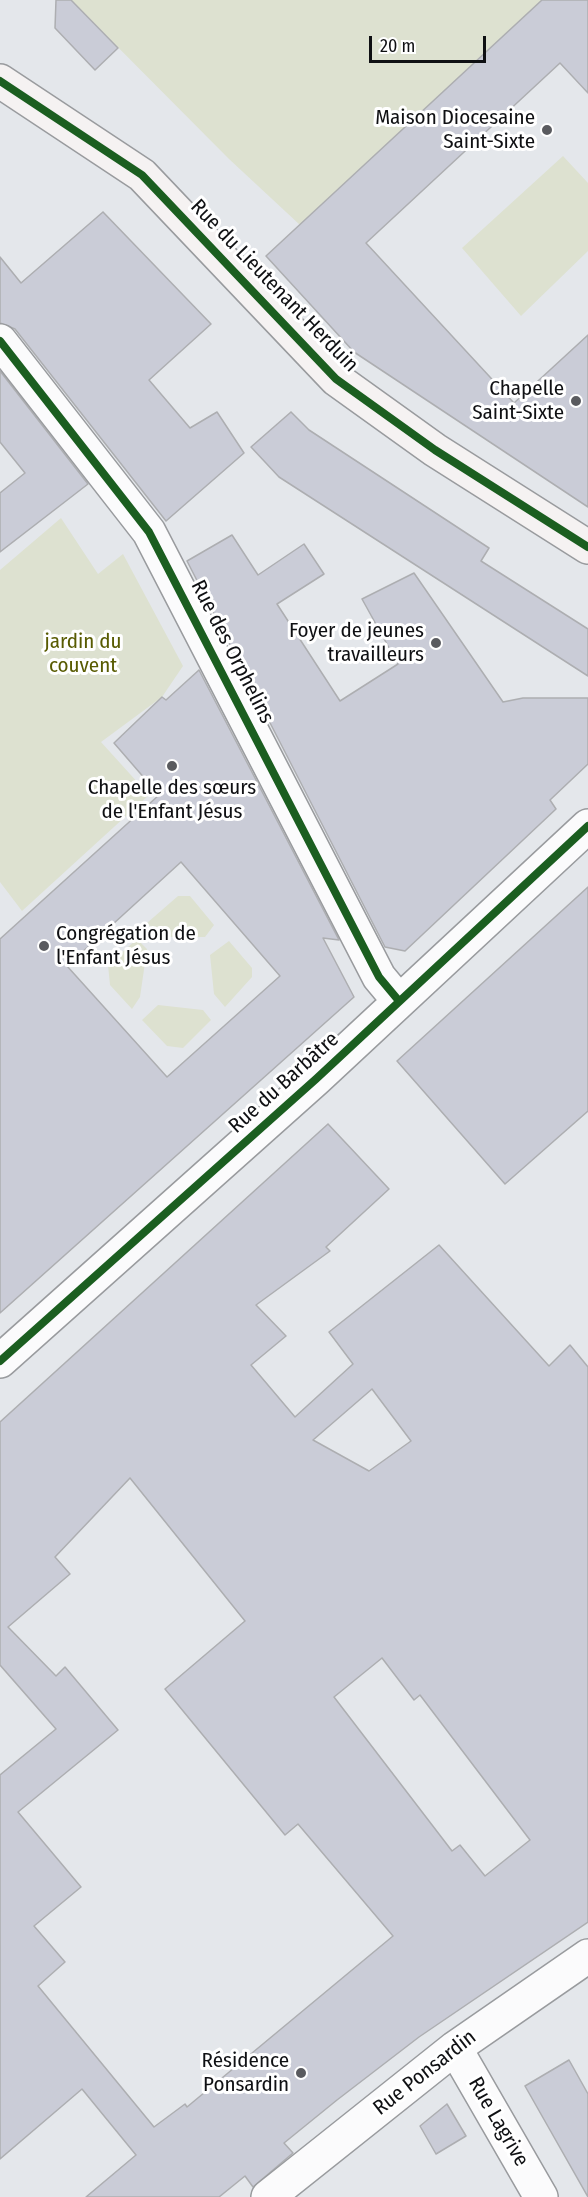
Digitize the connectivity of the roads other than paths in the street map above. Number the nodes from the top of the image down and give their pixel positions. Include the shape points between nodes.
1 (0, 81) edge
2 (0, 340) edge
3 (588, 547) edge
4 (588, 826) edge
5 (399, 1001) junction
6 (0, 1361) edge
7 (588, 1956) edge
8 (455, 2048) junction
9 (268, 2197) edge
10 (541, 2197) edge

1 - 3 street, Rue du Lieutenant Herduin via 142,175 336,379 435,450
2 - 5 street, Rue des Orphelins via 149,532 379,977
4 - 5 street, Rue du Barbâtre
5 - 6 street, Rue du Barbâtre
7 - 8 street, Rue Ponsardin
8 - 9 street, Rue Ponsardin
8 - 10 street, Rue Lagrive

